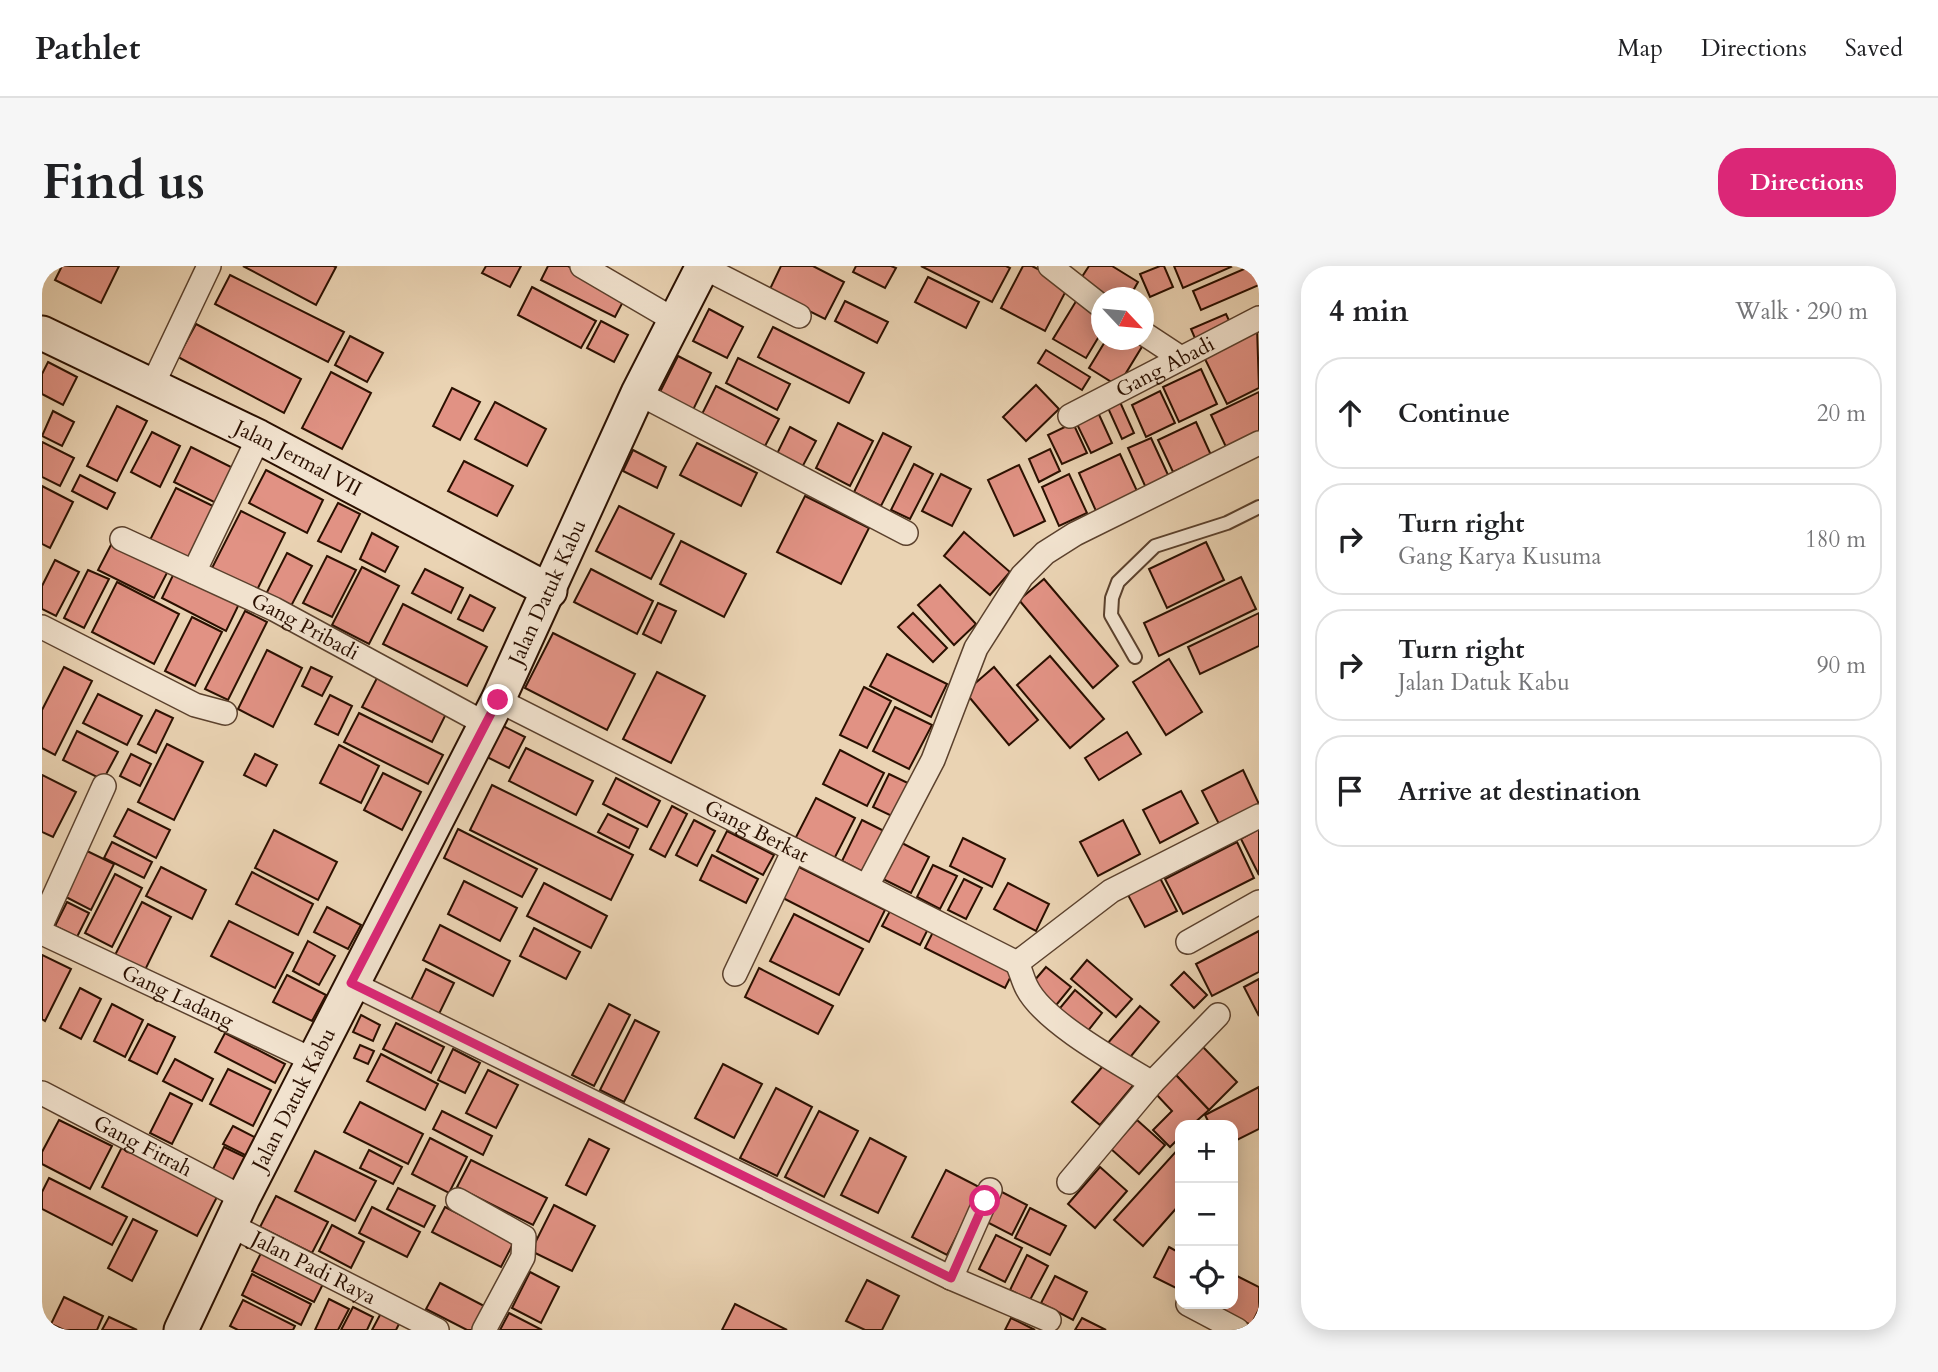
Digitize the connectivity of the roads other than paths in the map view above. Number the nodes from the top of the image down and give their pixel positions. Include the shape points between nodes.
1 (209, 266) edge
2 (582, 266) edge
3 (1050, 266) edge
4 (703, 267) edge
5 (1091, 298) edge
6 (799, 316) dead end
7 (1259, 318) edge
8 (676, 321) junction
9 (42, 333) edge
10 (1154, 340) edge
11 (1181, 358) junction
12 (152, 386) junction
13 (638, 393) junction
14 (1070, 416) dead end
15 (259, 437) junction
16 (1259, 443) edge
17 (1259, 507) edge
18 (906, 533) dead end
19 (122, 539) dead end
20 (194, 572) junction
21 (550, 591) junction
22 (42, 627) edge
23 (1135, 657) dead end
24 (491, 712) junction
25 (225, 713) dead end
26 (104, 786) dead end
27 (1259, 816) edge
28 (794, 850) junction
29 (867, 886) junction
30 (1259, 902) edge
31 (42, 922) edge
32 (42, 933) edge
33 (1188, 942) dead end
34 (1017, 963) junction
35 (735, 974) dead end
36 (351, 983) junction
37 (1218, 1015) dead end
38 (313, 1060) junction
39 (1152, 1083) junction
40 (42, 1093) edge
41 (1069, 1182) dead end
42 (990, 1190) dead end
43 (458, 1200) dead end
44 (236, 1211) junction
45 (951, 1278) junction
46 (1197, 1309) edge
47 (1049, 1320) dead end
48 (181, 1330) edge
49 (437, 1330) edge
50 (484, 1330) edge
51 (1237, 1330) edge

1 - 12 street
2 - 8 street
3 - 5 street
4 - 6 street
4 - 8 street, Jalan Datuk Kabu
7 - 11 street, Gang Abadi
8 - 13 street, Jalan Datuk Kabu
9 - 12 street, Jalan Jermal VII
10 - 11 street
11 - 14 street, Gang Abadi
12 - 15 street, Jalan Jermal VII
13 - 18 street
13 - 21 street, Jalan Datuk Kabu
15 - 20 street
15 - 21 street, Jalan Jermal VII
16 - 29 street via 1075,534 1045,553 1022,576 976,648 933,760
17 - 23 lane via 1227,523 1156,546 1125,574 1112,598 1111,615
19 - 20 street, Gang Pribadi
20 - 24 street, Gang Pribadi
21 - 24 street, Jalan Datuk Kabu
22 - 25 street via 195,705
24 - 28 street, Gang Berkat
24 - 36 street, Jalan Datuk Kabu
26 - 31 street
27 - 34 street via 1111,891
28 - 29 street, Gang Berkat
28 - 35 street
29 - 34 street, Gang Berkat
30 - 33 street
32 - 38 street, Gang Ladang
34 - 39 street via 1026,987 1044,1007 1087,1045
36 - 38 street, Jalan Datuk Kabu
36 - 45 street
37 - 39 street
38 - 44 street, Jalan Datuk Kabu
39 - 41 street
40 - 44 street, Gang Fitrah
42 - 45 street
43 - 50 street via 524,1237 526,1245
44 - 48 street, Jalan Datuk Kabu
44 - 49 street, Jalan Padi Raya
45 - 47 street
46 - 51 street

